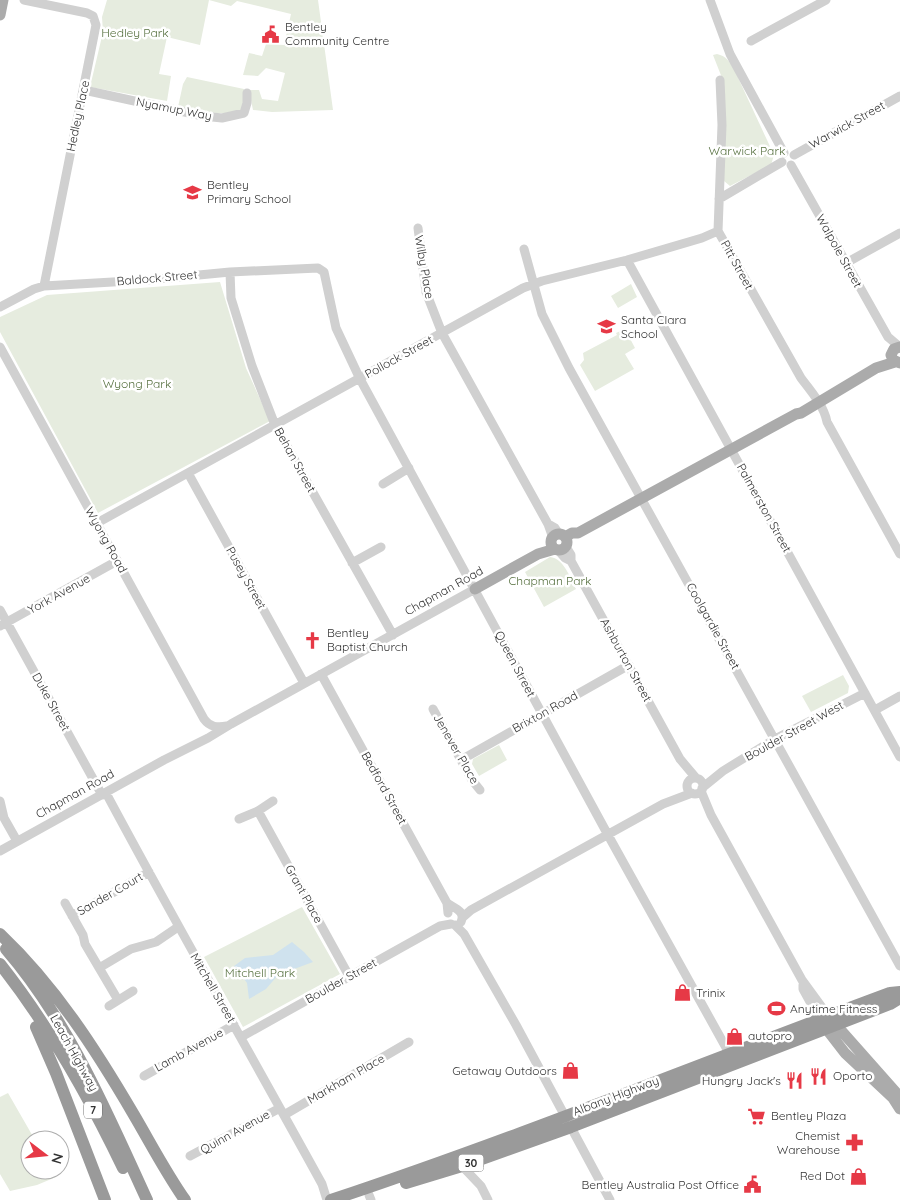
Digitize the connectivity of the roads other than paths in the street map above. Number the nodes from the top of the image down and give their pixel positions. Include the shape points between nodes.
1 (3, 0) edge
2 (24, 0) edge
3 (710, 0) edge
4 (823, 1) edge
5 (0, 16) edge
6 (751, 41) dead end
7 (720, 80) dead end
8 (84, 90) junction
9 (247, 93) dead end
10 (900, 96) edge
11 (789, 154) junction
12 (786, 164) junction
13 (719, 198) junction
14 (418, 228) dead end
15 (718, 231) junction
16 (900, 233) edge
17 (524, 249) dead end
18 (627, 260) junction
19 (846, 263) junction
20 (318, 268) joint
21 (230, 272) junction
22 (533, 284) junction
23 (44, 286) junction
24 (0, 307) edge
25 (442, 333) junction
26 (0, 347) edge
27 (896, 354) edge
28 (3, 358) edge
29 (360, 379) junction
30 (815, 402) junction
31 (275, 425) junction
32 (731, 448) junction
33 (409, 468) junction
34 (188, 473) junction
35 (383, 484) dead end
36 (642, 498) junction
37 (96, 523) junction
38 (559, 543) junction
39 (381, 547) dead end
40 (900, 554) edge
41 (118, 561) junction
42 (352, 563) junction
43 (475, 589) junction
44 (0, 610) edge
45 (4, 624) edge
46 (393, 635) junction
47 (629, 665) junction
48 (321, 674) junction
49 (304, 683) junction
50 (865, 693) junction
51 (900, 696) edge
52 (433, 709) dead end
53 (875, 710) junction
54 (542, 714) junction
55 (231, 724) junction
56 (775, 739) junction
57 (900, 757) edge
58 (680, 759) junction
59 (461, 760) junction
60 (723, 771) junction
61 (696, 778) junction
62 (694, 789) junction
63 (480, 790) dead end
64 (104, 794) junction
65 (0, 801) edge
66 (273, 801) dead end
67 (258, 811) junction
68 (239, 820) dead end
69 (608, 835) junction
70 (17, 841) junction
71 (0, 851) edge
72 (148, 872) junction
73 (65, 903) dead end
74 (72, 916) junction
75 (455, 917) junction
76 (178, 927) junction
77 (0, 934) edge
78 (0, 941) edge
79 (0, 964) edge
80 (900, 966) edge
81 (99, 968) junction
82 (349, 976) junction
83 (133, 992) dead end
84 (900, 992) edge
85 (900, 998) edge
86 (118, 1000) junction
87 (109, 1006) dead end
88 (827, 1022) junction
89 (234, 1025) junction
90 (241, 1036) junction
91 (408, 1042) dead end
92 (729, 1053) junction
93 (144, 1076) dead end
94 (900, 1097) edge
95 (900, 1109) edge
96 (282, 1111) junction
97 (568, 1121) junction
98 (190, 1156) dead end
99 (474, 1162) junction
100 (462, 1166) junction
101 (480, 1186) junction
102 (181, 1196) edge
103 (364, 1198) edge
104 (332, 1199) edge
105 (105, 1200) edge
106 (138, 1200) edge
107 (147, 1200) edge
108 (488, 1200) edge
109 (610, 1200) edge

1 - 5 main road
2 - 8 street, Hedley Place via 87,13 94,18 96,29
3 - 11 street via 730,54
4 - 6 street
7 - 13 street, Pitt Street
8 - 9 street, Nyamup Way via 222,118 244,113
8 - 23 street, Hedley Place
10 - 11 street, Warwick Street
11 - 12 street via 794,161
12 - 13 street
12 - 19 street, Walpole Street
13 - 15 street, Pitt Street
14 - 25 street, Wilby Place via 426,292
15 - 18 street, Pollock Street
15 - 30 street, Pitt Street
16 - 19 street
17 - 22 street, Coolgardie Street
18 - 22 street, Pollock Street
18 - 32 street, Palmerston Street
19 - 27 street, Walpole Street
20 - 21 street, Baldock Street
20 - 29 street, Queen Street via 324,272 336,328
21 - 23 street, Baldock Street
21 - 31 street, Behan Street via 231,298
22 - 25 street, Pollock Street
22 - 36 street, Coolgardie Street via 542,314 569,368
23 - 24 street, Baldock Street
25 - 29 street, Pollock Street
25 - 38 street, Ashburton Street via 548,524 555,528
26 - 28 street, Wyong Road
27 - 30 main road, Chapman Road
28 - 37 street, Wyong Road
29 - 31 street, Pollock Street
29 - 33 street, Queen Street
30 - 32 main road, Chapman Road
30 - 40 street, Pitt Street
31 - 34 street, Pollock Street
31 - 42 street, Behan Street
32 - 36 main road, Chapman Road
32 - 50 street, Palmerston Street
33 - 35 street
33 - 43 street, Queen Street
34 - 37 street, Pollock Street
34 - 49 street, Pusey Street
36 - 38 main road, Chapman Road via 578,533 572,533
36 - 56 street, Coolgardie Street
37 - 41 street, Wyong Road
38 - 43 main road, Chapman Road
38 - 47 street, Ashburton Street via 571,555 571,561
39 - 42 street
41 - 45 street, York Avenue
41 - 55 street, Wyong Road via 204,719 219,727
42 - 46 street, Behan Street
43 - 46 street, Chapman Road
43 - 54 street, Queen Street
44 - 45 street, Duke Street
45 - 64 street, Duke Street
46 - 48 street, Chapman Road
47 - 54 street, Brixton Road
47 - 58 street, Ashburton Street
48 - 49 street, Chapman Road
48 - 75 street, Bedford Street
49 - 55 street, Chapman Road
50 - 53 street, Palmerston Street
50 - 56 street, Boulder Street West
51 - 53 street
52 - 59 street, Jenever Place
53 - 57 street, Palmerston Street
54 - 59 street, Brixton Road
54 - 69 street, Queen Street
55 - 64 street, Chapman Road
56 - 60 street, Boulder Street West
56 - 80 street, Coolgardie Street
58 - 61 street, Ashburton Street
58 - 62 street, Ashburton Street
59 - 63 street, Jenever Place
60 - 61 street, Boulder Street West
60 - 62 street, Boulder Street West
61 - 62 street, Ashburton Street via 702,782
62 - 69 street, Boulder Street West
62 - 88 street, Ashburton Street via 802,980 803,989
64 - 70 street, Chapman Road
64 - 72 street, Mitchell Street
65 - 70 street via 4,818
66 - 67 street
67 - 68 street
67 - 82 street, Grant Place
69 - 75 street, Boulder Street
69 - 92 street, Queen Street
70 - 71 street, Chapman Road
72 - 74 street, Sander Court
72 - 76 street, Mitchell Street
73 - 74 street
74 - 81 street
75 - 82 street, Boulder Street
75 - 97 street
76 - 81 street via 156,942 132,949
76 - 89 street, Mitchell Street
77 - 102 highway via 24,957 78,1025
78 - 107 highway, Leach Highway / 7 via 42,996 85,1068
79 - 105 highway via 42,1037
79 - 106 highway, Leach Highway / 7 via 35,1011 72,1072
81 - 86 street
82 - 90 street, Boulder Street
83 - 86 street
84 - 88 highway, Albany Highway / 30 via 890,993
85 - 88 highway, Albany Highway / 30 via 890,1004
86 - 87 street
88 - 92 highway, Albany Highway / 30
88 - 94 main road
88 - 95 main road via 845,1053 893,1098
88 - 97 highway, Albany Highway / 30
89 - 90 street, Mitchell Street
89 - 93 street, Lamb Avenue
90 - 96 street, Mitchell Street
91 - 96 street, Markham Place
92 - 97 highway, Albany Highway / 30
96 - 98 street, Quinn Avenue
96 - 104 street, Mitchell Street
97 - 99 highway, Albany Highway / 30
97 - 104 highway, Albany Highway / 30
97 - 109 street
99 - 100 highway, Albany Highway / 30
99 - 101 street
100 - 101 street
100 - 103 highway, Albany Highway / 30
101 - 108 street

